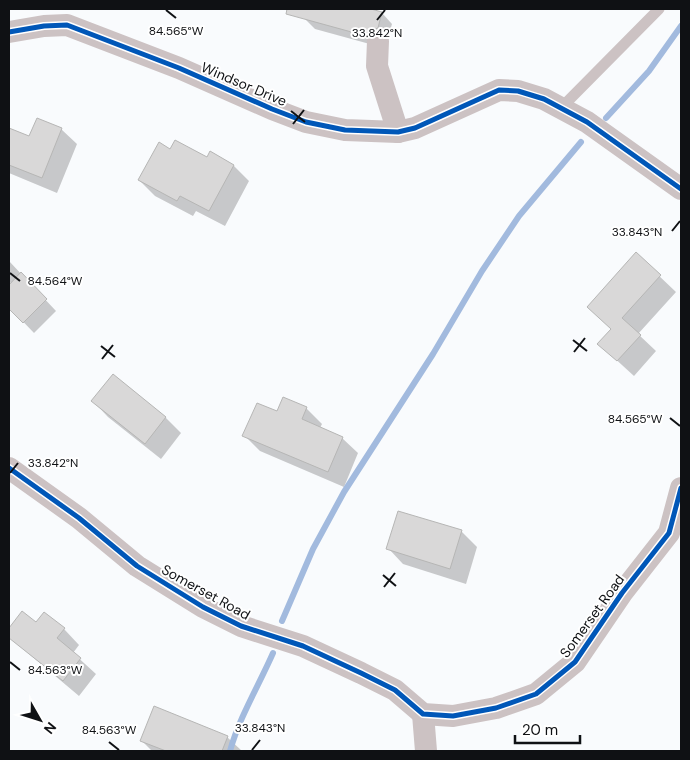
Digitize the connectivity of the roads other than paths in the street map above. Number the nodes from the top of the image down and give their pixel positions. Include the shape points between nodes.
1 (659, 9) edge
2 (9, 32) edge
3 (378, 41) dead end
4 (561, 108) junction
5 (398, 132) junction
6 (681, 189) edge
7 (9, 468) edge
8 (681, 497) edge
9 (423, 714) junction
10 (426, 751) edge

1 - 4 lane
2 - 5 street, Windsor Drive via 66,25 306,122 345,130
3 - 5 street via 377,66
4 - 5 street, Windsor Drive via 518,91 499,90 415,128
4 - 6 street, Windsor Drive via 587,122
7 - 9 street, Somerset Road via 79,518 137,566 202,606 240,626 303,646 361,673 395,690
8 - 9 street, Somerset Road via 669,533 568,668 536,694 496,708 453,716
9 - 10 street

